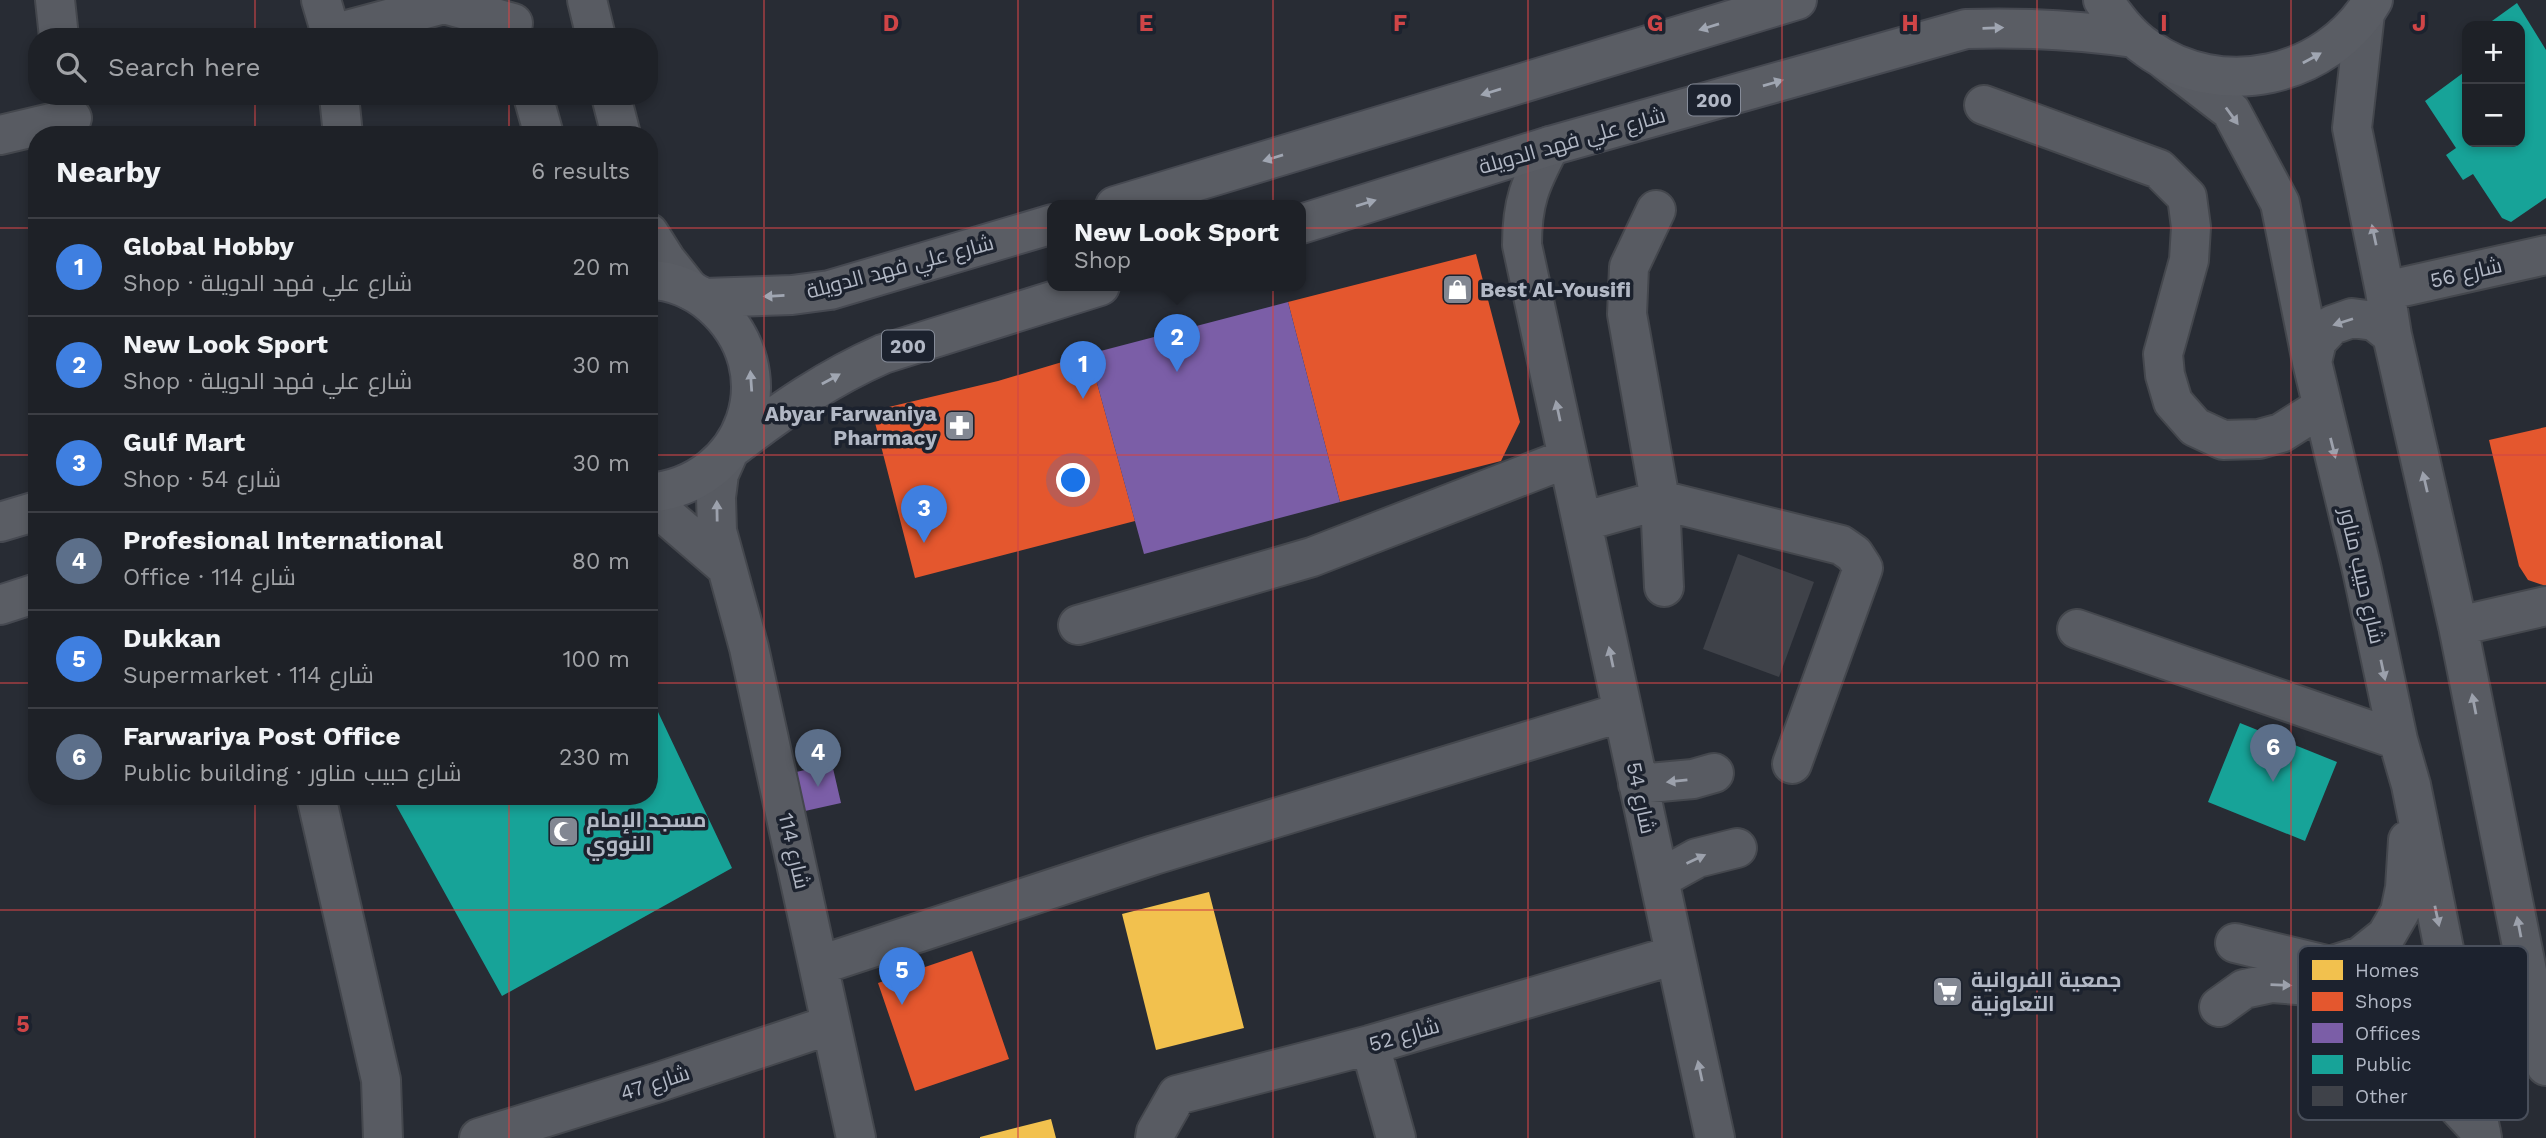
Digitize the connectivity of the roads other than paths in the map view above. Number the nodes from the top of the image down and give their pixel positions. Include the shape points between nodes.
1 (55, 0) edge
2 (587, 0) edge
3 (1797, 0) edge
4 (2103, 0) edge
5 (446, 2) edge
6 (2369, 7) edge
7 (513, 20) edge
8 (329, 24) edge
9 (58, 28) edge
10 (594, 28) edge
11 (2148, 47) junction
12 (340, 105) edge
13 (536, 105) edge
14 (613, 105) edge
15 (1984, 105) dead end
16 (72, 116) edge
17 (34, 126) edge
18 (342, 126) edge
19 (541, 126) edge
20 (619, 126) edge
21 (28, 128) edge
22 (0, 135) edge
23 (1550, 146) junction
24 (1135, 200) edge
25 (1656, 210) dead end
26 (1306, 221) edge
27 (1047, 226) edge
28 (658, 247) edge
29 (2546, 255) edge
30 (658, 280) edge
31 (1084, 291) edge
32 (2385, 291) junction
33 (697, 294) junction
34 (2392, 335) junction
35 (2312, 362) junction
36 (2322, 407) junction
37 (731, 451) junction
38 (1568, 458) junction
39 (658, 492) edge
40 (1660, 500) junction
41 (658, 511) edge
42 (28, 514) edge
43 (0, 522) edge
44 (1582, 522) junction
45 (725, 566) junction
46 (1664, 587) dead end
47 (28, 596) edge
48 (0, 605) edge
49 (2546, 606) edge
50 (1078, 625) dead end
51 (2458, 626) junction
52 (2077, 629) dead end
53 (1623, 712) junction
54 (2398, 740) junction
55 (1792, 764) dead end
56 (1714, 773) dead end
57 (1638, 784) junction
58 (2410, 785) junction
59 (318, 805) edge
60 (1737, 848) dead end
61 (1659, 879) junction
62 (2235, 943) dead end
63 (2374, 946) edge
64 (2443, 946) edge
65 (2522, 946) edge
66 (1675, 955) junction
67 (2298, 958) edge
68 (820, 965) junction
69 (2528, 976) edge
70 (2298, 985) edge
71 (2219, 1007) dead end
72 (831, 1025) junction
73 (1370, 1045) junction
74 (2546, 1066) edge
75 (2467, 1120) edge
76 (2481, 1135) edge
77 (383, 1138) edge
78 (480, 1138) edge
79 (856, 1138) edge
80 (1155, 1138) edge
81 (1396, 1138) edge
82 (1715, 1138) edge

1 - 9 street
2 - 10 street
3 -> 24 main road
4 - 11 main road, 200
5 - 7 street
5 - 8 street
11 -> 6 main road, 200 via 2197,72 2234,77 2272,74 2308,61 2339,41
32 -> 6 street via 2352,128 2355,81
23 -> 11 main road, شارع علي فهد الدويلة / 200 via 1966,29 2074,30
11 -> 35 street, شارع حبيب مناور via 2231,111 2280,203
12 - 18 street
13 - 19 street
14 - 20 street
15 - 36 street via 2159,169 2187,197 2192,227 2189,260 2163,354 2173,402 2195,427 2223,440 2259,439 2281,433
16 - 17 street
21 - 22 street
26 -> 23 main road, شارع علي فهد الدويلة / 200
38 -> 23 street, شارع 54 via 1522,245 1526,198
25 - 40 street via 1629,267 1627,314
27 -> 33 main road, شارع علي فهد الدويلة / 200 via 830,290 792,295
28 - 33 street
29 - 32 street, شارع 56
30 - 33 main road, 200
37 -> 31 main road, 200 via 808,392 855,366
32 - 34 street
37 -> 33 main road, 200 via 746,421 752,393 750,366 725,316
34 -> 35 street via 2374,321 2352,318 2332,325 2317,341
51 -> 34 street
35 - 36 street, شارع حبيب مناور
36 -> 54 street, شارع حبيب مناور
37 - 39 main road, 200 via 701,478
45 -> 37 street, شارع 114 via 716,497 719,474
38 - 44 street, شارع 54
38 - 50 street via 1312,556
40 - 44 street
40 - 46 street
40 - 55 street via 1841,545 1863,568
41 - 45 street
42 - 43 main road
53 -> 44 street, شارع 54
45 - 68 street, شارع 114 via 749,648
47 - 48 main road
49 - 51 street
65 -> 51 street
52 - 54 street
53 - 57 street, شارع 54
53 - 68 street via 1168,851
54 - 58 street, شارع حبيب مناور
56 -> 57 street
57 - 61 street, شارع 54
58 - 63 street via 2400,912 2386,936
58 -> 64 street, شارع حبيب مناور
59 - 77 street via 381,1080
61 -> 60 street via 1697,858
61 - 66 street, شارع 54
62 - 67 street
66 - 73 street, شارع 52
82 -> 66 street, شارع 54
68 - 72 street, شارع 114
74 -> 69 street
71 -> 70 street via 2244,989 2272,983
72 - 78 street, شارع 47
72 - 79 street, شارع 114
73 - 80 street, شارع 52 via 1177,1095
73 - 81 street
75 -> 76 street

